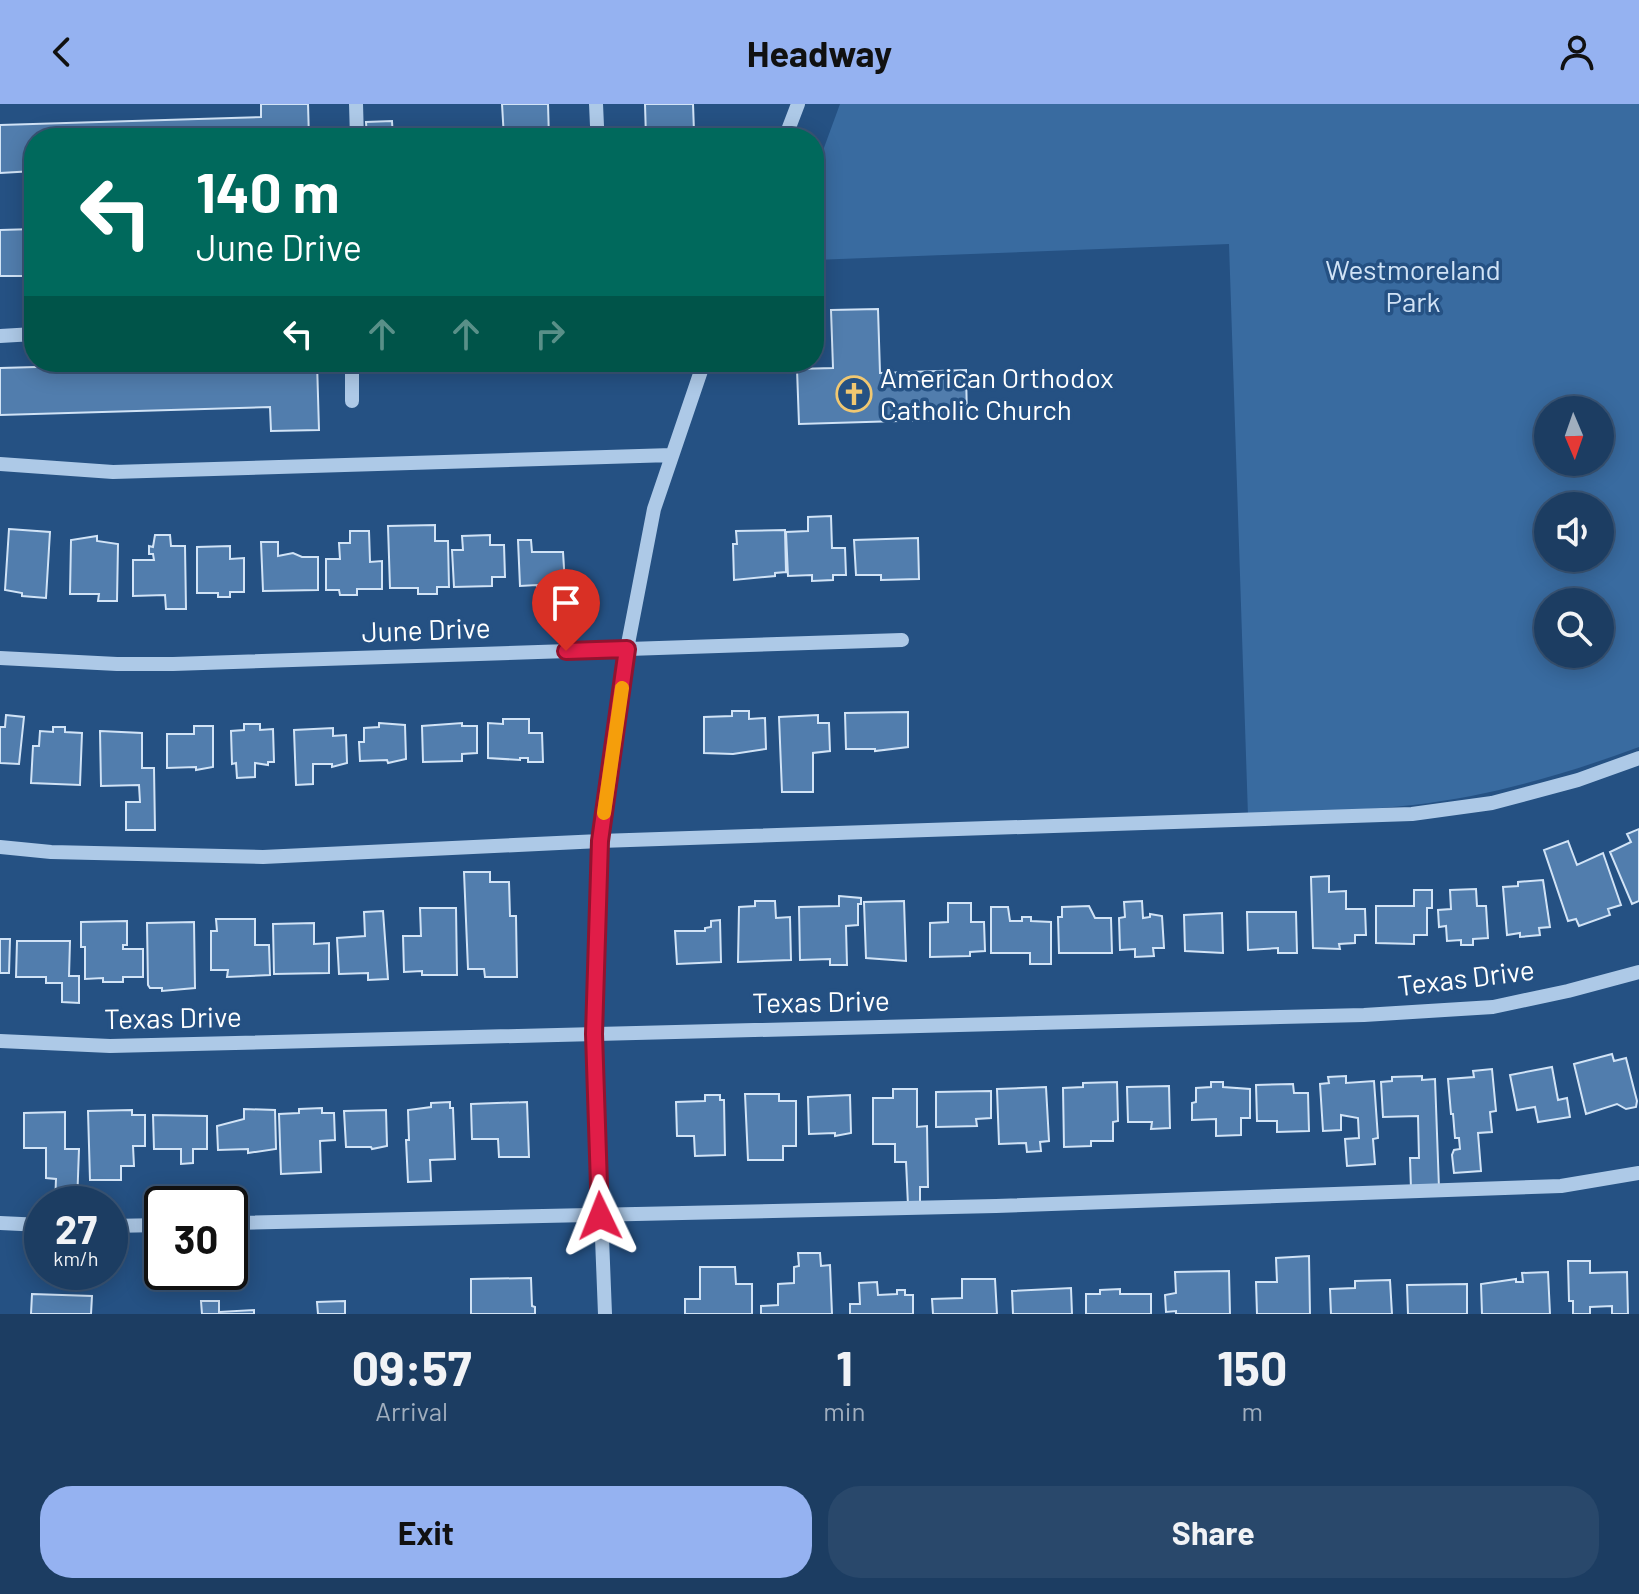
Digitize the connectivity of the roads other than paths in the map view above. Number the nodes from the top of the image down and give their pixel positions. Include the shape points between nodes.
1 (356, 104) edge
2 (596, 104) edge
3 (798, 104) edge
4 (597, 126) dead end
5 (357, 128) edge
6 (789, 128) edge
7 (24, 335) edge
8 (0, 336) edge
9 (352, 372) edge
10 (701, 372) edge
11 (352, 401) dead end
12 (672, 455) junction
13 (0, 464) edge
14 (902, 640) dead end
15 (627, 649) junction
16 (0, 658) edge
17 (1639, 758) edge
18 (600, 841) junction
19 (0, 847) edge
20 (1639, 972) edge
21 (594, 1034) junction
22 (0, 1041) edge
23 (1639, 1173) edge
24 (600, 1216) junction
25 (0, 1223) edge
26 (248, 1223) edge
27 (24, 1224) edge
28 (605, 1314) edge

1 - 5 street
2 - 4 street
3 - 6 street
7 - 8 street
9 - 11 street
10 - 12 street
12 - 13 street via 113,472
12 - 15 street via 654,509
14 - 15 street, June Drive
15 - 16 street, June Drive via 173,664
15 - 18 street
17 - 18 street via 1492,803 1412,814
18 - 19 street via 263,857
18 - 21 street
20 - 21 street, Texas Drive via 1493,1007 1364,1015
21 - 22 street, Texas Drive via 110,1046
21 - 24 street
23 - 24 street via 1561,1186
24 - 26 street
24 - 28 street
25 - 27 street

